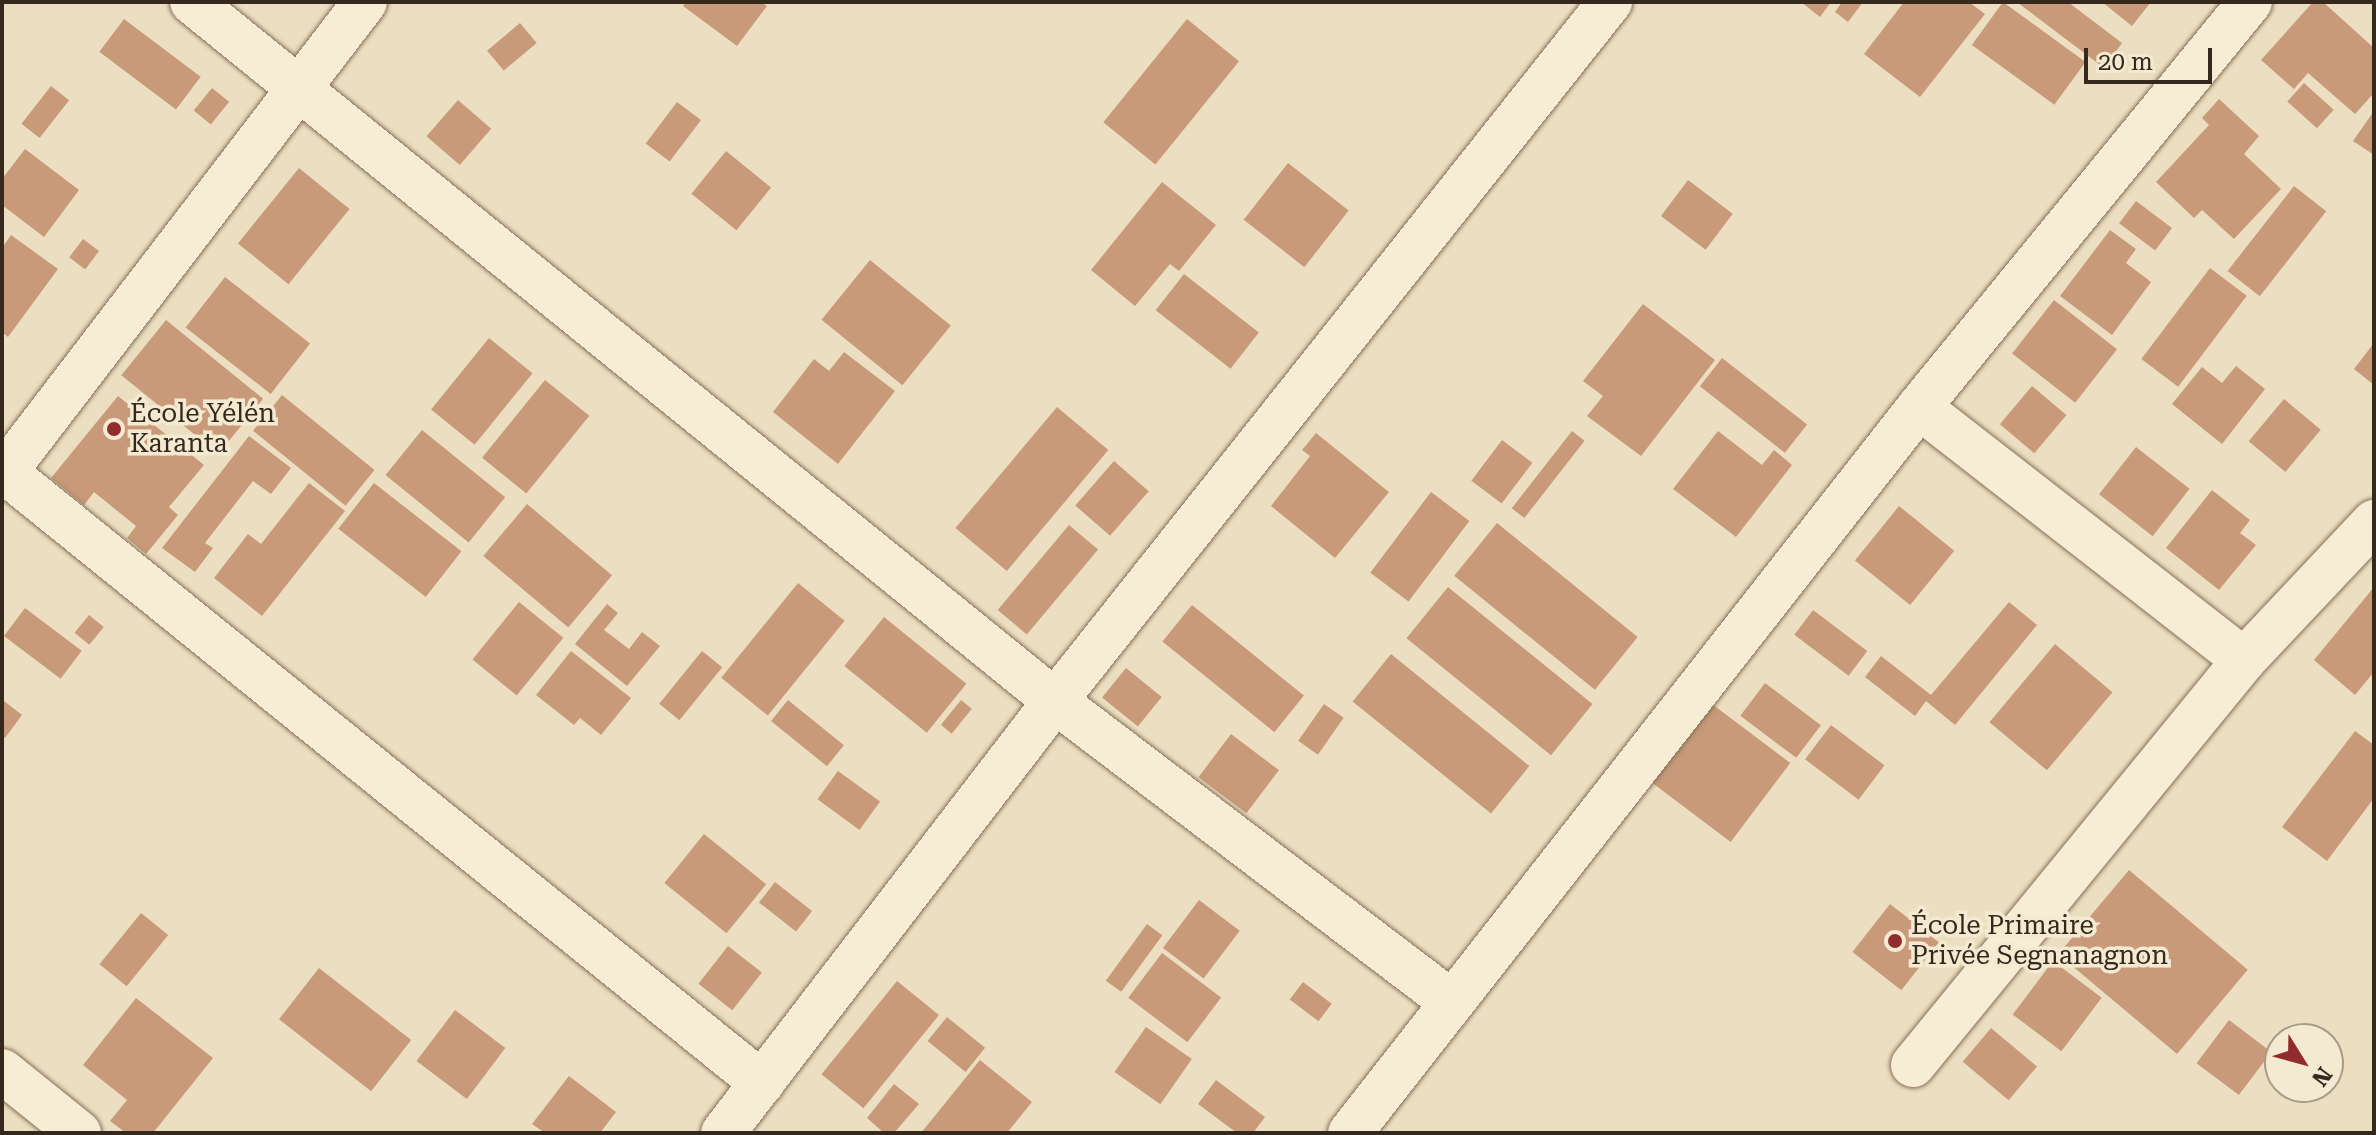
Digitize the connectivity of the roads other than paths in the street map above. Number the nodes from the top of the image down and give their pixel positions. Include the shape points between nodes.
1 (192, 2) edge
2 (365, 2) edge
3 (1610, 2) edge
4 (2250, 2) edge
5 (302, 86) junction
6 (1919, 407) junction
7 (4, 474) edge
8 (2374, 522) edge
9 (2244, 660) junction
10 (1055, 701) junction
11 (1449, 1000) junction
12 (1913, 1065) dead end
13 (2, 1071) edge
14 (762, 1083) junction
15 (79, 1133) edge
16 (723, 1133) edge
17 (1350, 1133) edge

1 - 5 street
2 - 5 street
3 - 10 street
4 - 6 street
5 - 7 street
5 - 10 street
6 - 9 street
6 - 11 street
7 - 14 street
8 - 9 street
9 - 12 street
10 - 11 street
10 - 14 street
11 - 17 street
13 - 15 street
14 - 16 street

